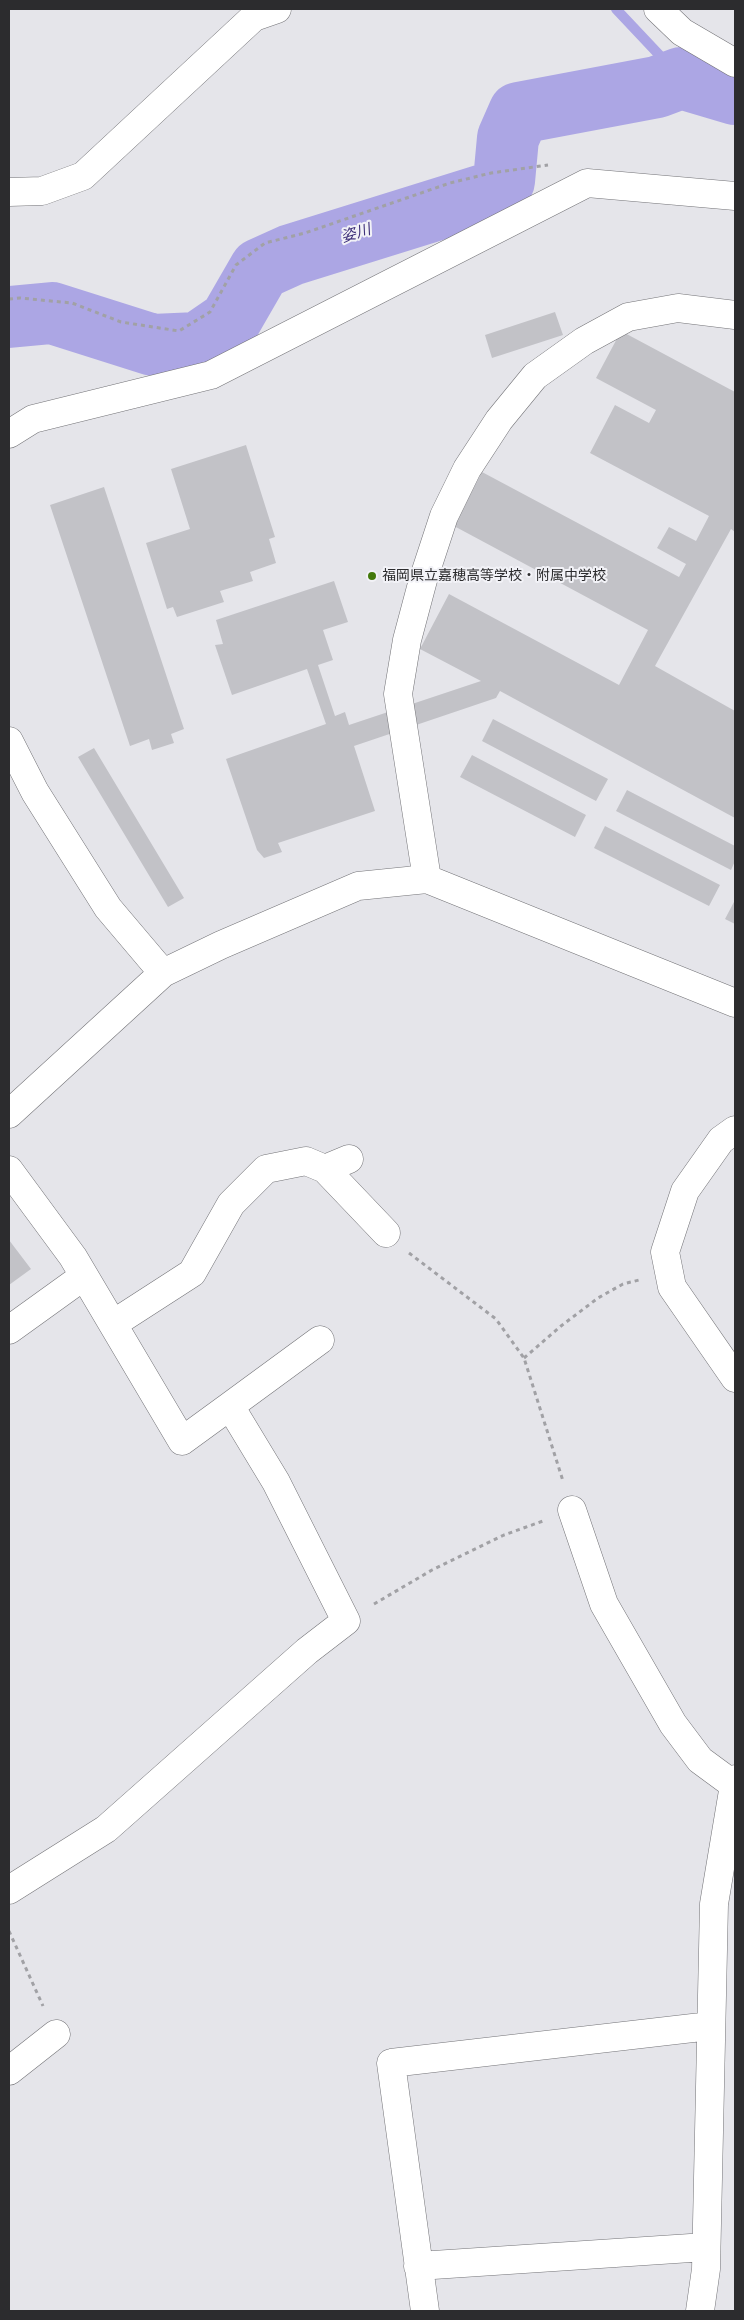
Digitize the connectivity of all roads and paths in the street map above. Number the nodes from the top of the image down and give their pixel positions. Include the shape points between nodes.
1 (277, 9) edge
2 (658, 9) edge
3 (735, 63) edge
4 (516, 169) dead end
5 (9, 192) edge
6 (735, 196) edge
7 (9, 299) edge
8 (735, 315) edge
9 (9, 434) edge
10 (9, 741) edge
11 (427, 879) junction
12 (163, 973) junction
13 (735, 1003) edge
14 (9, 1114) edge
15 (735, 1130) edge
16 (9, 1170) edge
17 (386, 1233) joint
18 (669, 1273) junction
19 (84, 1276) junction
20 (113, 1324) junction
21 (9, 1330) edge
22 (320, 1340) dead end
23 (524, 1358) junction
24 (735, 1378) edge
25 (230, 1406) junction
26 (572, 1510) junction
27 (346, 1621) junction
28 (735, 1782) edge
29 (9, 1890) edge
30 (9, 1931) edge
31 (710, 2026) junction
32 (56, 2034) joint
33 (9, 2071) edge
34 (706, 2248) junction
35 (418, 2266) junction
36 (425, 2311) edge
37 (700, 2311) edge

1 - 5 street via 254,17 83,176 42,191
2 - 3 street via 682,32
4 - 7 path via 450,183 305,233 265,243 236,265 210,312 179,331 121,322 72,303
6 - 9 street via 587,183 211,375 33,419
8 - 11 street via 678,308 628,317 584,341 535,376 499,420 467,469 444,516 423,580 407,640 398,694
10 - 12 street via 35,792 108,908
11 - 12 street via 358,886
11 - 13 street
12 - 14 street
15 - 18 street via 721,1140 685,1191 665,1252
16 - 19 street
17 - 20 street via 337,1164 306,1161 266,1169 231,1204 192,1273
17 - 23 path via 421,1264 496,1319
18 - 23 path via 623,1284 606,1293
18 - 24 street via 672,1287
19 - 20 street
19 - 21 street
20 - 25 street via 182,1441
22 - 25 street
23 - 26 path
25 - 27 street via 276,1482
26 - 27 path via 496,1539 432,1570
26 - 28 street via 604,1604 673,1724 700,1760
27 - 29 street via 307,1650 106,1829
28 - 31 street via 714,1904
30 - 32 path
31 - 34 street
31 - 35 street via 391,2063
32 - 33 street
34 - 35 street
34 - 37 street
35 - 36 street

